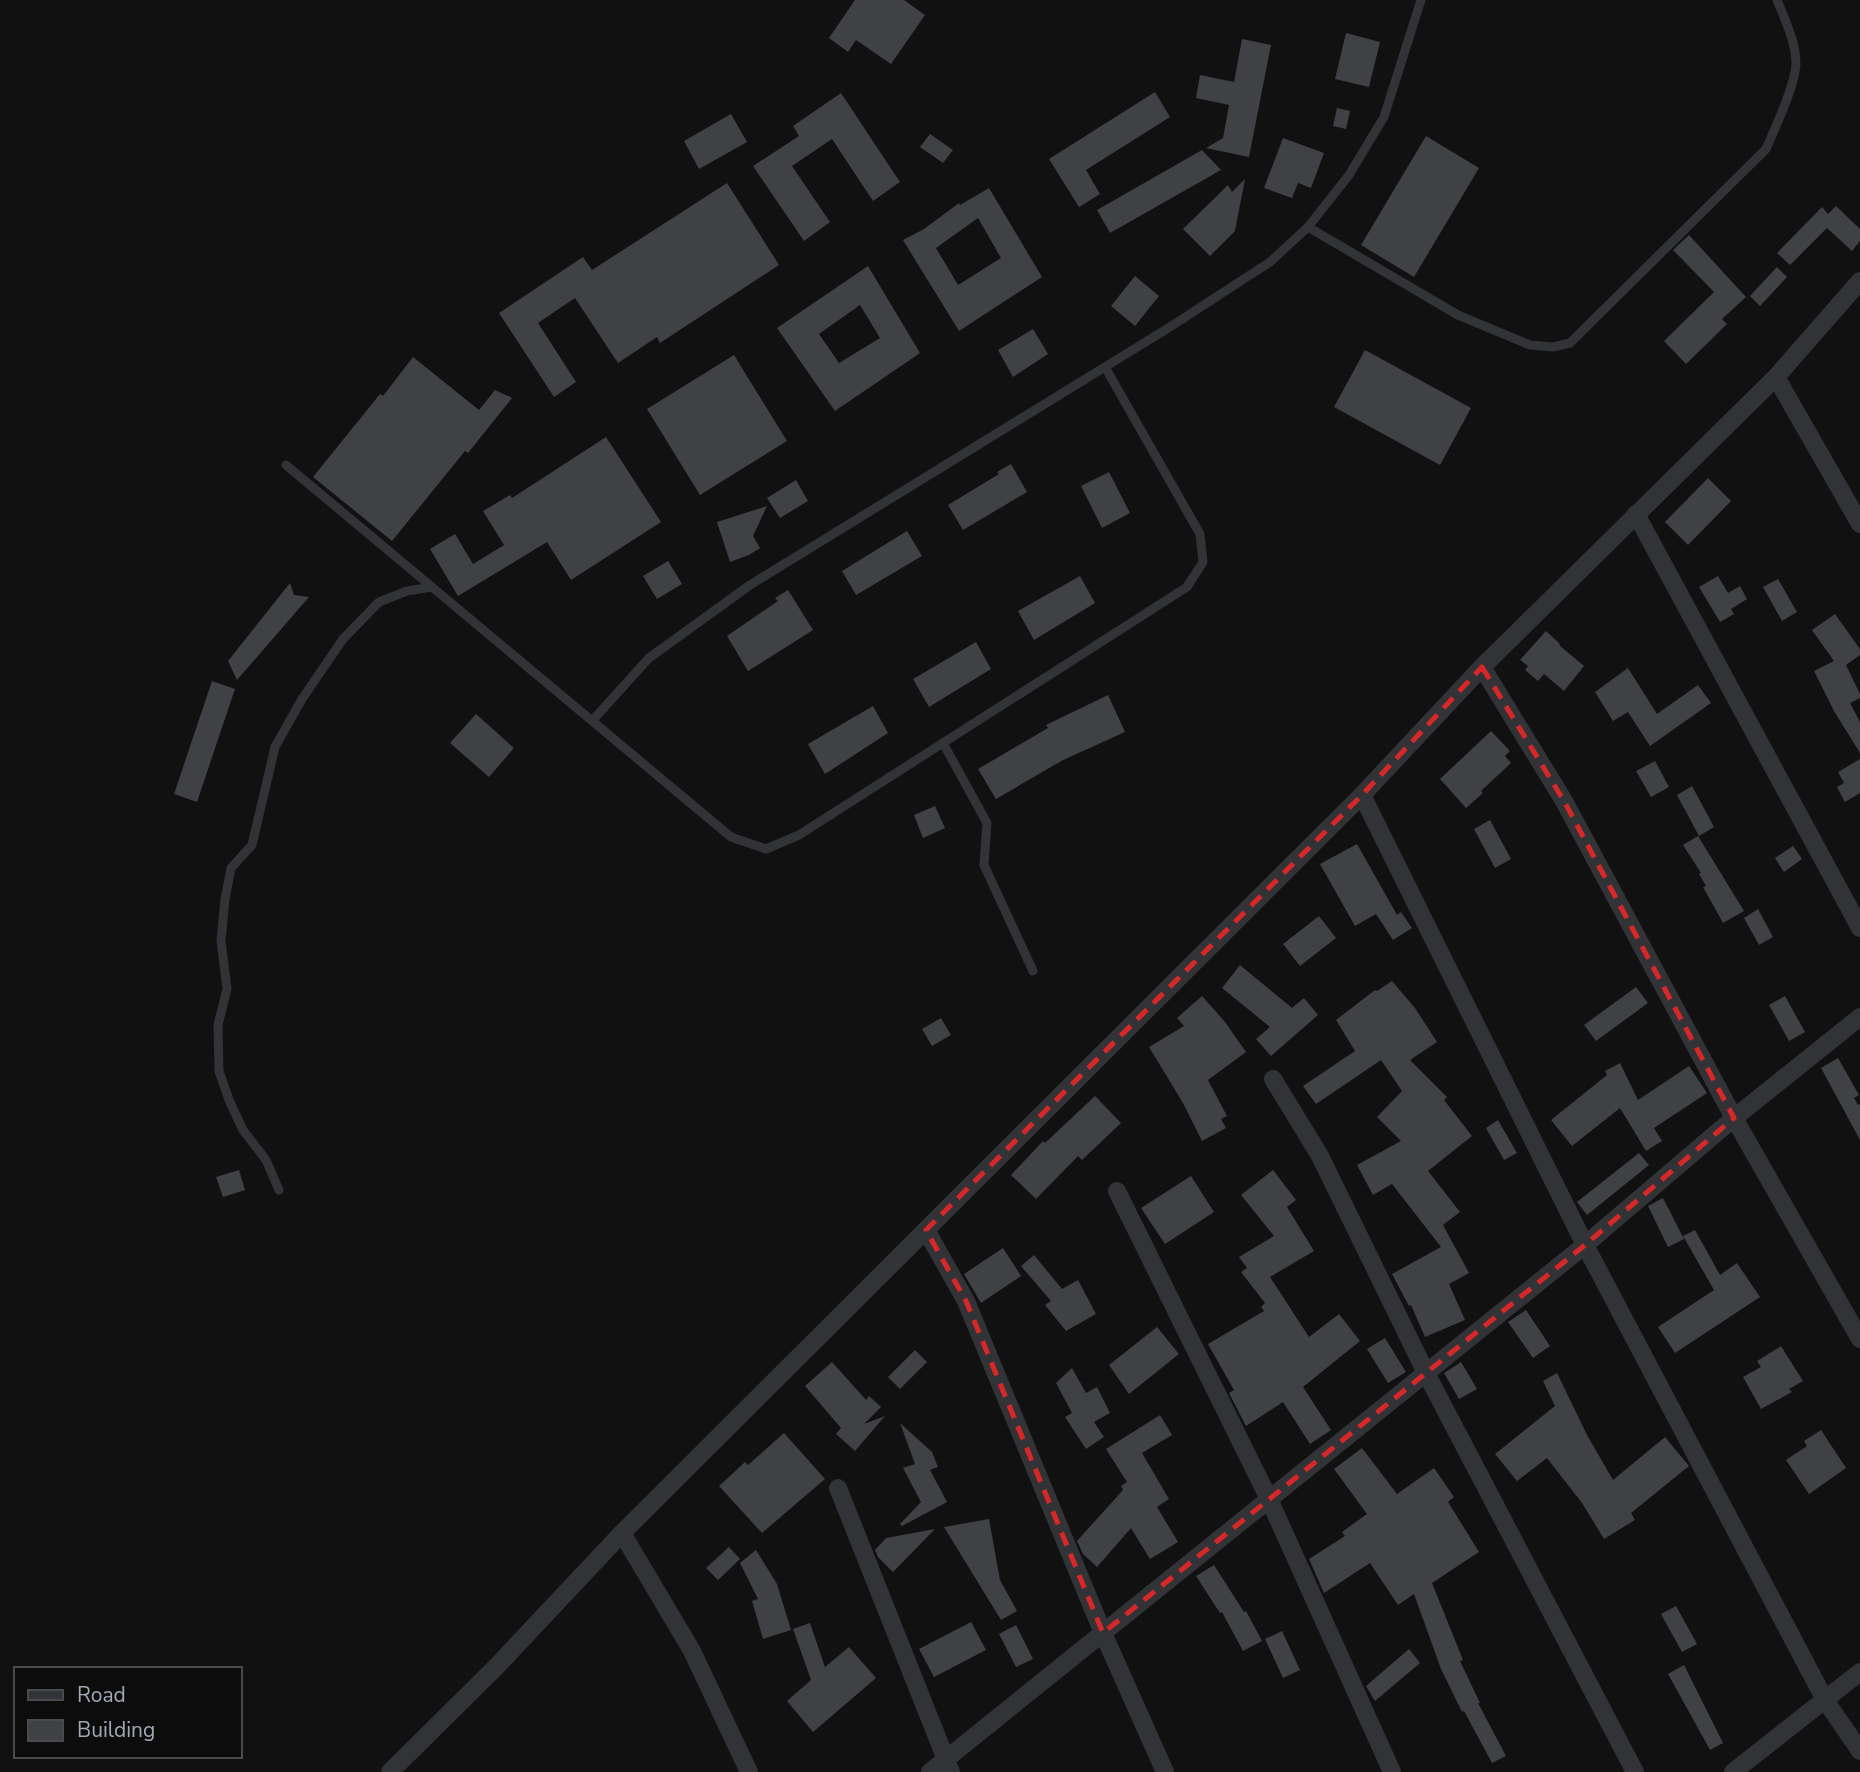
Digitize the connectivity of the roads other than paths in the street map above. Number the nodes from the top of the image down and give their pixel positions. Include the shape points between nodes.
1 (1421, 0) edge
2 (1777, 0) edge
3 (1308, 227) junction
4 (1860, 282) edge
5 (1105, 367) junction
6 (1776, 377) junction
7 (286, 465) dead end
8 (1636, 514) junction
9 (1860, 524) edge
10 (432, 587) junction
11 (1482, 667) junction
12 (592, 721) junction
13 (943, 743) junction
14 (1362, 795) junction
15 (1860, 928) edge
16 (1033, 971) dead end
17 (1860, 1017) edge
18 (1273, 1079) dead end
19 (1734, 1118) junction
20 (279, 1190) dead end
21 (1118, 1191) dead end
22 (926, 1230) junction
23 (1585, 1245) junction
24 (1860, 1339) edge
25 (1426, 1373) junction
26 (838, 1488) dead end
27 (1269, 1499) junction
28 (622, 1533) junction
29 (1103, 1633) junction
30 (1860, 1672) edge
31 (1825, 1700) junction
32 (1860, 1751) edge
33 (948, 1766) edge
34 (390, 1772) edge
35 (749, 1772) edge
36 (930, 1772) edge
37 (1165, 1772) edge
38 (1392, 1772) edge
39 (1635, 1772) edge
40 (1733, 1772) edge

1 - 3 lane via 1384,117 1349,175
2 - 3 lane via 1796,65 1766,149 1570,343 1530,345 1458,315
3 - 5 lane via 1270,262
4 - 6 street
5 - 12 lane via 750,585 649,657
5 - 13 lane via 1199,534 1203,562 1186,587
6 - 8 street
6 - 9 street
7 - 10 lane
8 - 11 street
8 - 15 street
10 - 12 lane
10 - 20 lane via 379,602 343,639 275,747 251,845 231,868 221,940 227,989 218,1025 219,1071 243,1130 266,1160
11 - 14 street
11 - 19 street via 1564,801
12 - 13 lane via 731,837 765,849 799,835
13 - 16 lane via 987,823 984,865
14 - 22 street
14 - 23 street
17 - 19 street
18 - 25 street via 1320,1156
19 - 23 street
19 - 24 street
21 - 27 street
22 - 28 street
22 - 29 street via 966,1301
23 - 25 street
23 - 31 street
25 - 27 street
25 - 39 street
26 - 33 street
27 - 29 street
27 - 38 street
28 - 34 street
28 - 35 street via 692,1651
29 - 33 street
29 - 37 street
30 - 31 street
31 - 32 street
31 - 40 street
33 - 36 street

